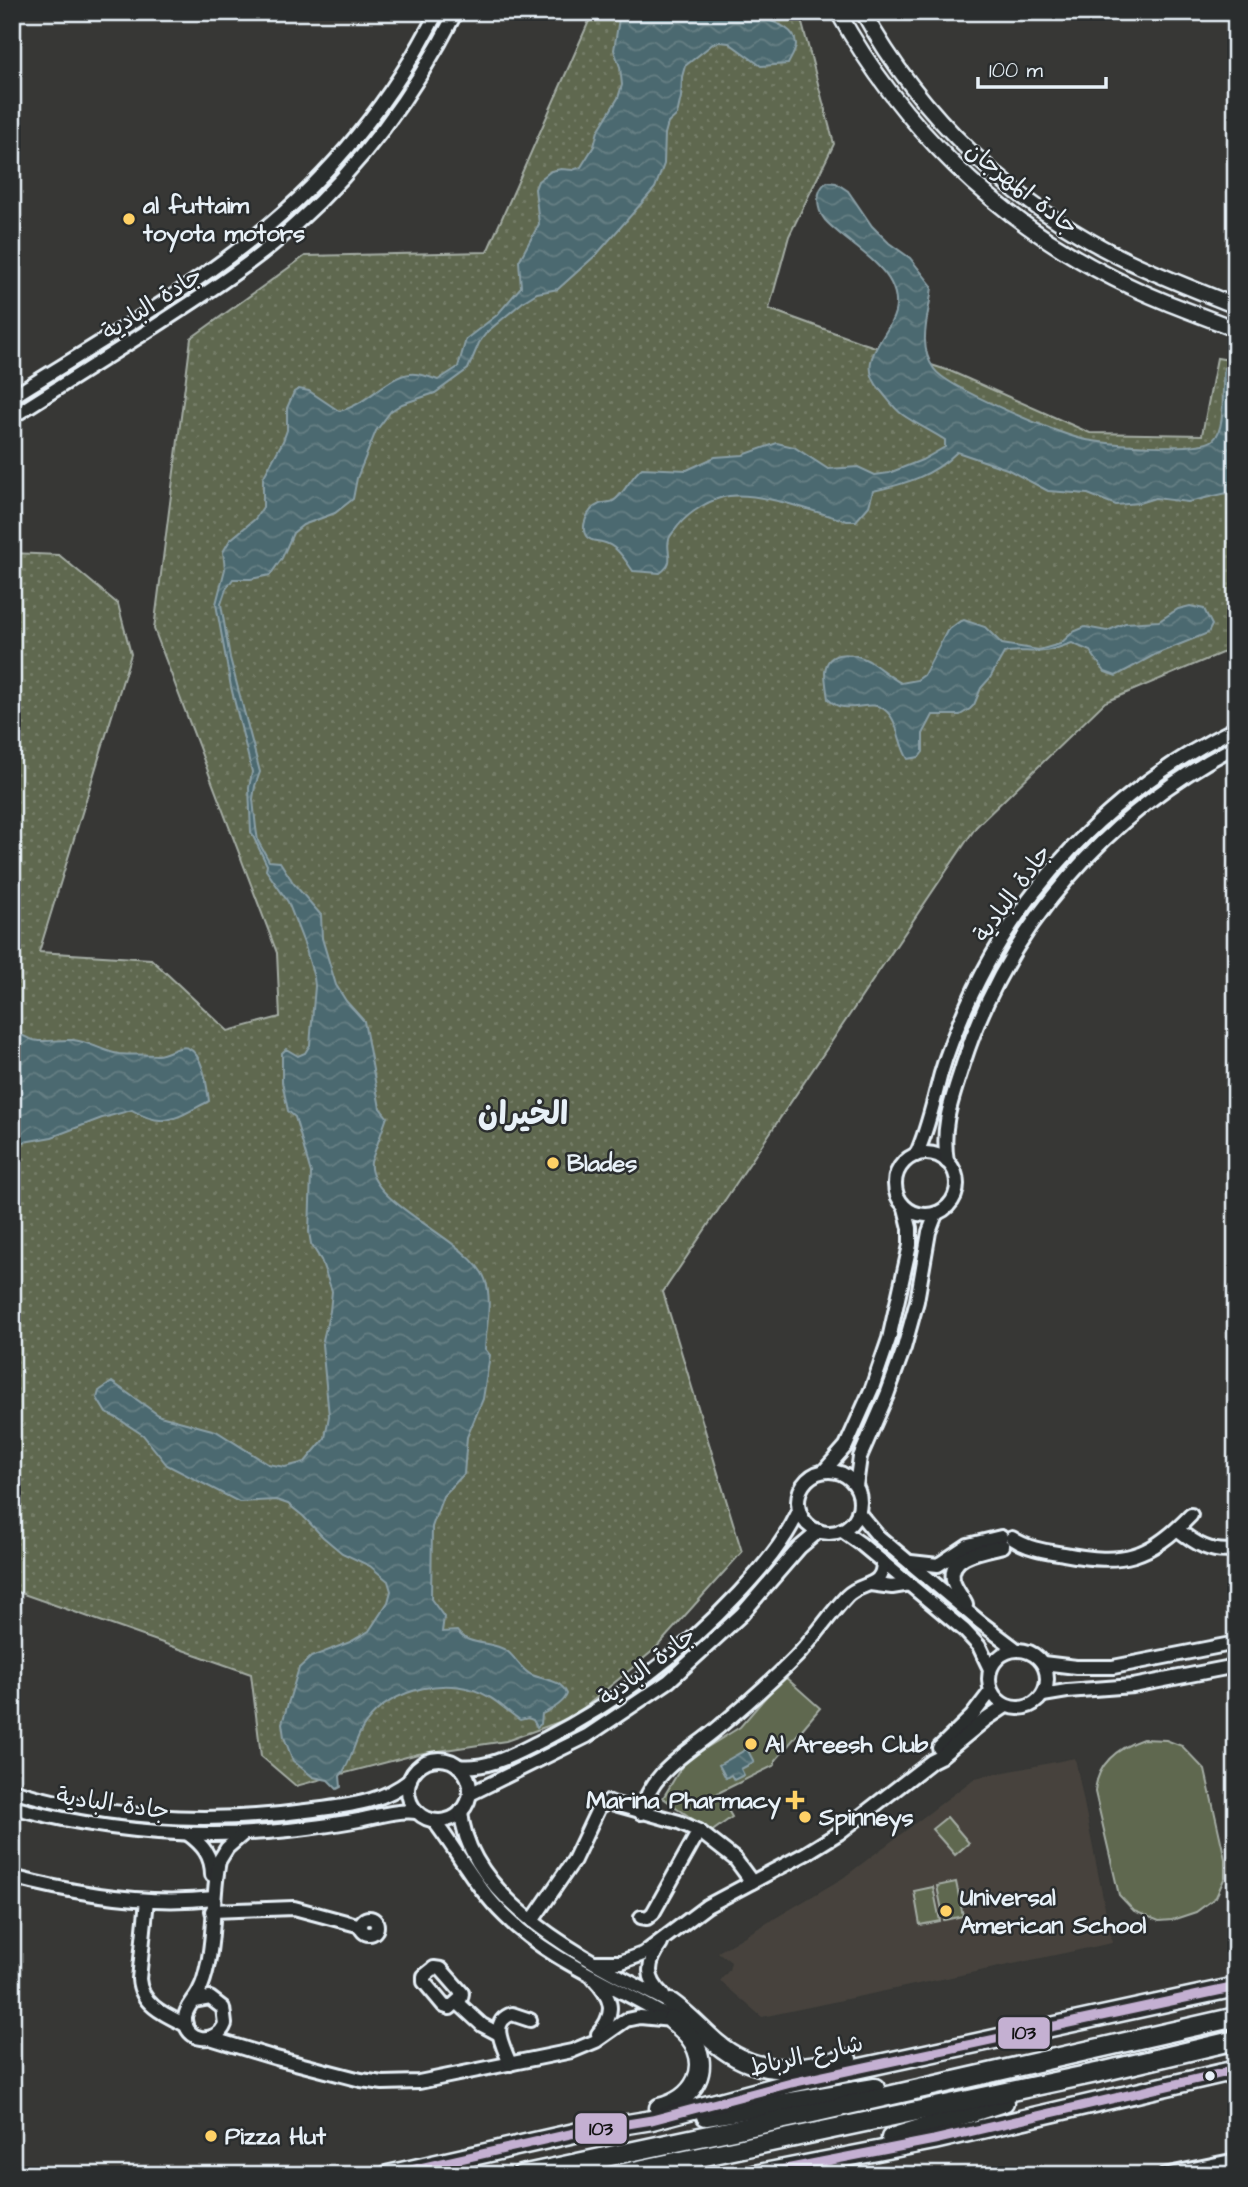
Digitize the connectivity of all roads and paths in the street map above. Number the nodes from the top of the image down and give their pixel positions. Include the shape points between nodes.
1 (437, 12) edge
2 (456, 12) edge
3 (838, 12) edge
4 (863, 12) edge
5 (1236, 306) edge
6 (1236, 329) edge
7 (12, 397) edge
8 (12, 417) edge
9 (1236, 728) edge
10 (1236, 746) edge
11 (1034, 891) junction
12 (1023, 938) junction
13 (916, 1155) junction
14 (947, 1162) junction
15 (905, 1208) junction
16 (936, 1213) junction
17 (824, 1471) junction
18 (856, 1486) junction
19 (799, 1511) junction
20 (858, 1512) junction
21 (1191, 1515) dead end
22 (1177, 1529) junction
23 (841, 1530) junction
24 (819, 1531) junction
25 (1006, 1542) junction
26 (1236, 1550) edge
27 (883, 1562) junction
28 (909, 1562) junction
29 (869, 1584) junction
30 (909, 1584) junction
31 (968, 1612) junction
32 (1236, 1643) edge
33 (1017, 1650) junction
34 (1043, 1663) junction
35 (1236, 1666) edge
36 (990, 1669) junction
37 (991, 1691) junction
38 (1043, 1695) junction
39 (1006, 1706) junction
40 (932, 1760) junction
41 (458, 1766) junction
42 (410, 1780) junction
43 (653, 1785) junction
44 (12, 1790) edge
45 (470, 1794) junction
46 (12, 1807) edge
47 (461, 1811) junction
48 (417, 1812) junction
49 (641, 1813) junction
50 (657, 1816) junction
51 (434, 1821) junction
52 (699, 1831) junction
53 (188, 1834) junction
54 (243, 1834) junction
55 (12, 1877) edge
56 (748, 1884) junction
57 (147, 1900) junction
58 (213, 1902) junction
59 (641, 1917) dead end
60 (532, 1921) junction
61 (361, 1926) dead end
62 (668, 1935) junction
63 (207, 1965) junction
64 (592, 1967) junction
65 (1236, 1987) edge
66 (215, 2000) junction
67 (457, 2002) dead end
68 (191, 2004) junction
69 (151, 2005) junction
70 (672, 2011) junction
71 (1236, 2017) edge
72 (530, 2020) dead end
73 (225, 2024) junction
74 (186, 2025) junction
75 (499, 2034) junction
76 (211, 2038) junction
77 (985, 2040) junction
78 (1236, 2040) edge
79 (588, 2045) junction
80 (249, 2050) junction
81 (510, 2064) junction
82 (1006, 2068) junction
83 (1236, 2070) edge
84 (1101, 2072) junction
85 (652, 2120) junction
86 (579, 2132) junction
87 (1236, 2160) edge
88 (821, 2161) junction
89 (1171, 2174) edge
90 (388, 2175) edge
91 (521, 2175) edge
92 (615, 2175) edge
93 (754, 2175) edge

1 - 7 street, جادة البادية via 378,109 295,202 218,265
2 - 8 street, جادة البادية via 395,114 359,160 297,224 227,279
3 - 6 main road, جادة المهرجان via 869,64 920,129 1010,214 1114,279
4 - 5 main road, جادة المهرجان via 934,113 1019,193 1118,256
9 - 11 street, جادة البادية via 1179,759 1124,799 1083,835
10 - 12 street, جادة البادية via 1172,783 1110,834 1054,894
11 - 12 street via 1038,902 1025,922
11 - 13 street, جادة البادية via 966,1006
12 - 14 street, جادة البادية via 967,1053 945,1123
13 - 14 street via 936,1155
13 - 15 street via 903,1164 896,1177 895,1192
14 - 16 street via 954,1173 955,1192 948,1206
15 - 16 street via 922,1215
15 - 17 street via 910,1245 890,1339 846,1446
16 - 18 street via 904,1349 862,1451
17 - 18 street via 845,1475
17 - 19 street via 801,1487
18 - 20 street
19 - 24 street via 809,1526
19 - 41 street, جادة البادية via 757,1574 658,1668 602,1707 525,1748 483,1766
20 - 23 street
20 - 28 street
21 - 22 street
22 - 25 street via 1149,1550 1119,1559 1092,1559
22 - 26 street via 1201,1546
23 - 24 street
23 - 27 street
24 - 45 street, جادة البادية via 719,1638 669,1681 587,1736
25 - 28 street via 968,1545 939,1565
25 - 31 street via 964,1557 954,1569 956,1588
27 - 29 street via 880,1577
27 - 30 street
28 - 31 street
29 - 30 street
29 - 43 street via 848,1595 793,1660
30 - 36 street via 972,1638
31 - 33 street
32 - 34 street via 1113,1667
33 - 34 street via 1032,1653
33 - 36 street via 998,1657
34 - 38 street via 1048,1679
35 - 38 street via 1133,1686
36 - 37 street
37 - 39 street
37 - 40 street
38 - 39 street via 1031,1706
39 - 40 street
40 - 56 street via 839,1833
41 - 42 street via 446,1760 427,1762
41 - 45 street via 466,1775
42 - 44 street, جادة البادية via 388,1795 351,1805 228,1818 108,1811
42 - 48 street via 408,1794
43 - 49 street
43 - 50 street
45 - 47 street
46 - 53 street, جادة البادية via 110,1828
47 - 51 street via 446,1821
47 - 60 street via 471,1849 500,1889
48 - 51 street
48 - 54 street, جادة البادية
49 - 50 street
49 - 60 street via 611,1802 601,1804 574,1860
50 - 52 street
51 - 64 street via 482,1891 506,1917 548,1952
52 - 56 street via 731,1856
52 - 59 street via 653,1913
53 - 54 street, جادة البادية
53 - 58 street via 210,1859
54 - 58 street via 221,1857
55 - 57 street
56 - 62 street
57 - 58 street
57 - 69 street via 139,1979 142,1994
58 - 61 street via 294,1908
58 - 63 street
60 - 64 street
62 - 64 street via 632,1959
62 - 70 street via 655,1952 650,1969 654,1987
63 - 66 street
63 - 68 street
64 - 70 street
64 - 79 street via 609,1997 610,2011 608,2021
65 - 77 highway, شارع الرباط
66 - 68 street via 205,1998
66 - 73 street via 226,2013
67 - 75 street
68 - 69 street
68 - 74 street
69 - 74 street
70 - 77 highway via 748,2064 780,2069
70 - 79 street via 626,2020
70 - 86 highway via 699,2057 696,2082 687,2095 673,2104 607,2117
71 - 82 highway
72 - 75 street via 508,2015 501,2021
73 - 76 street
73 - 80 street via 233,2039
74 - 76 street via 194,2035
75 - 81 street
76 - 80 street
77 - 85 highway, شارع الرباط via 791,2082
78 - 84 highway
79 - 81 street
80 - 81 street via 383,2083 419,2082
82 - 85 highway via 701,2117
82 - 91 highway
83 - 88 highway via 934,2140
84 - 88 highway
84 - 92 highway
85 - 86 highway, شارع الرباط
86 - 90 highway, شارع الرباط
87 - 89 street
88 - 93 highway

